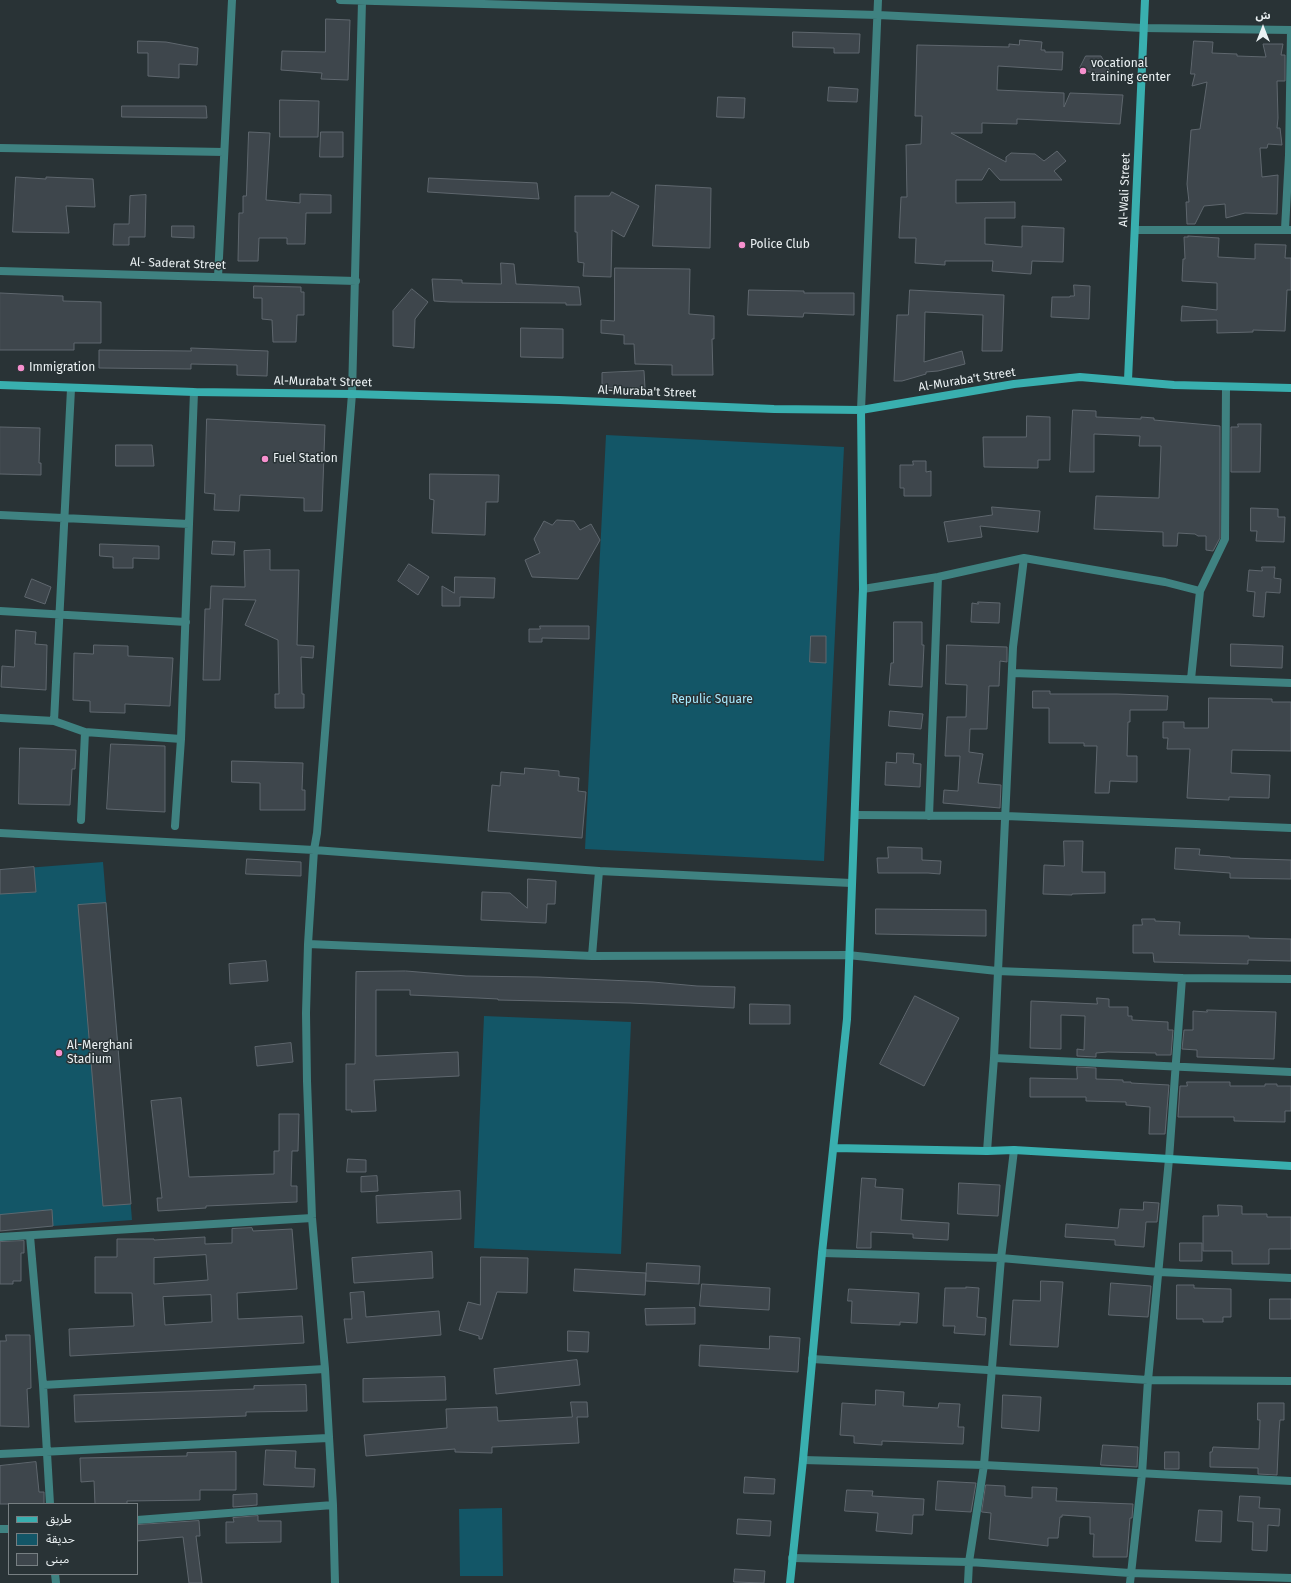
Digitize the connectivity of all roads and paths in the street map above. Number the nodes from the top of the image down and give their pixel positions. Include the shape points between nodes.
1 (232, 0) edge
2 (340, 0) edge
3 (878, 0) edge
4 (1145, 0) edge
5 (362, 1) edge
6 (878, 15) junction
7 (1143, 28) junction
8 (0, 148) edge
9 (224, 152) junction
10 (1290, 155) edge
11 (1288, 229) edge
12 (1135, 230) junction
13 (0, 271) edge
14 (218, 277) junction
15 (356, 281) junction
16 (1128, 380) junction
17 (0, 385) edge
18 (1226, 387) junction
19 (1291, 388) edge
20 (71, 389) junction
21 (194, 392) junction
22 (352, 394) junction
23 (861, 410) junction
24 (0, 515) edge
25 (65, 518) junction
26 (189, 524) junction
27 (1024, 558) junction
28 (938, 577) junction
29 (863, 589) junction
30 (1200, 591) junction
31 (0, 611) edge
32 (60, 615) junction
33 (186, 622) junction
34 (1012, 673) junction
35 (1191, 679) junction
36 (1291, 683) edge
37 (0, 718) edge
38 (54, 721) junction
39 (85, 732) junction
40 (181, 739) junction
41 (855, 815) junction
42 (929, 816) junction
43 (1006, 816) junction
44 (81, 820) dead end
45 (175, 826) dead end
46 (1291, 828) edge
47 (0, 833) edge
48 (314, 850) junction
49 (599, 871) junction
50 (851, 883) junction
51 (308, 944) junction
52 (848, 955) junction
53 (592, 956) junction
54 (997, 971) junction
55 (1182, 978) junction
56 (1291, 979) edge
57 (994, 1058) junction
58 (1176, 1067) junction
59 (1291, 1072) edge
60 (834, 1148) junction
61 (1014, 1150) junction
62 (987, 1152) junction
63 (1169, 1159) junction
64 (1291, 1166) edge
65 (312, 1218) junction
66 (30, 1236) junction
67 (0, 1237) edge
68 (822, 1253) junction
69 (1001, 1258) junction
70 (1159, 1272) junction
71 (1291, 1278) edge
72 (812, 1359) junction
73 (325, 1369) junction
74 (992, 1369) junction
75 (1148, 1380) junction
76 (1291, 1382) edge
77 (42, 1385) junction
78 (328, 1438) junction
79 (47, 1452) junction
80 (0, 1454) edge
81 (803, 1460) junction
82 (984, 1465) junction
83 (1142, 1474) junction
84 (1291, 1481) edge
85 (50, 1503) edge
86 (333, 1506) junction
87 (138, 1520) edge
88 (792, 1558) junction
89 (969, 1562) junction
90 (1130, 1573) junction
91 (1291, 1578) edge
92 (335, 1583) edge
93 (790, 1583) edge
94 (968, 1583) edge
95 (1130, 1583) edge

1 - 9 street
2 - 5 street
3 - 6 street
4 - 7 street, Al-Wali Street
5 - 6 street
5 - 15 street
6 - 7 street
6 - 23 street
7 - 10 street via 1291,30
7 - 12 street, Al-Wali Street
8 - 9 street
9 - 14 street
10 - 11 street
11 - 12 street
12 - 16 street, Al-Wali Street
13 - 14 street, Al- Saderat Street
14 - 15 street, Al- Saderat Street
15 - 22 street
16 - 18 street, Al-Muraba't Street
16 - 23 street, Al-Muraba't Street via 1080,377 1040,381
17 - 20 street, Al-Muraba't Street
18 - 19 street, Al-Muraba't Street
18 - 30 street via 1225,539
20 - 21 street, Al-Muraba't Street
20 - 25 street
21 - 22 street, Al-Muraba't Street
21 - 26 street
22 - 23 street, Al-Muraba't Street
22 - 48 street
23 - 29 street
24 - 25 street
25 - 26 street
25 - 32 street
26 - 33 street
27 - 28 street
27 - 30 street via 1165,582
27 - 34 street
28 - 29 street
28 - 42 street
29 - 41 street
30 - 35 street
31 - 32 street
32 - 33 street
32 - 38 street
33 - 40 street
34 - 35 street
34 - 43 street
35 - 36 street
37 - 38 street
38 - 39 street
39 - 40 street
39 - 44 street
40 - 45 street
41 - 42 street
41 - 50 street
42 - 43 street
43 - 46 street
43 - 54 street
47 - 48 street
48 - 49 street
48 - 51 street
49 - 50 street
49 - 53 street
50 - 52 street
51 - 53 street
51 - 65 street via 306,1013
52 - 53 street
52 - 54 street
52 - 60 street via 847,1020
54 - 55 street
54 - 57 street
55 - 56 street
55 - 58 street
57 - 58 street
57 - 62 street
58 - 59 street
58 - 63 street
60 - 62 street
60 - 68 street
61 - 62 street
61 - 63 street
61 - 69 street
63 - 64 street
63 - 70 street
65 - 66 street
65 - 73 street
66 - 67 street
66 - 77 street
68 - 69 street
68 - 72 street
69 - 70 street
69 - 74 street
70 - 71 street
70 - 75 street
72 - 74 street
72 - 81 street
73 - 77 street
73 - 78 street
74 - 75 street
74 - 82 street
75 - 76 street
75 - 83 street
77 - 79 street
78 - 79 street
78 - 86 street
79 - 80 street
79 - 85 street
81 - 82 street
81 - 88 street
82 - 83 street
82 - 89 street
83 - 84 street
83 - 90 street
86 - 87 street
86 - 92 street
88 - 89 street
88 - 93 street
89 - 90 street
89 - 94 street
90 - 91 street
90 - 95 street

